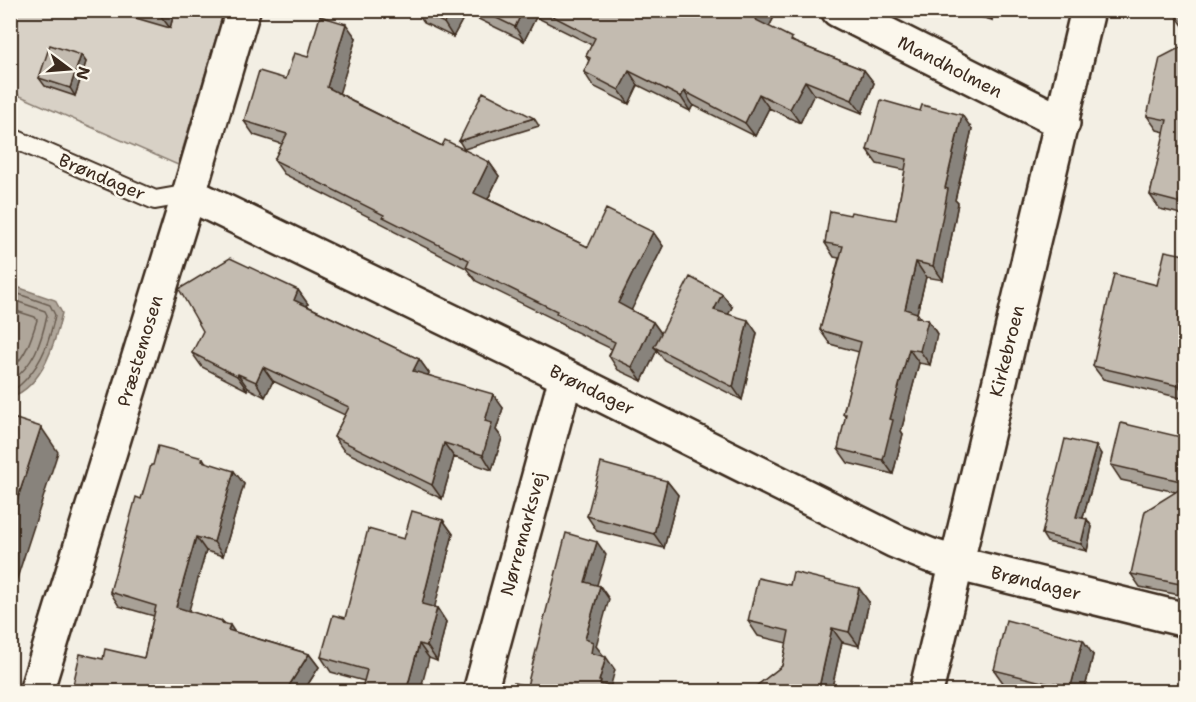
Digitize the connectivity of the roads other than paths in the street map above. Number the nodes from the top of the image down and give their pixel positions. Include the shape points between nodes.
1 (243, 10) edge
2 (838, 10) edge
3 (1088, 10) edge
4 (1063, 123) junction
5 (10, 137) edge
6 (189, 194) junction
7 (566, 377) junction
8 (955, 563) junction
9 (1185, 620) edge
10 (36, 692) edge
11 (480, 692) edge
12 (926, 692) edge

1 - 6 street, Præstemosen
2 - 4 street, Mandholmen
3 - 4 street, Kirkebroen
4 - 8 street, Kirkebroen
5 - 6 lane, Brøndager via 155,200
6 - 7 street, Brøndager
6 - 10 street, Præstemosen
7 - 8 street, Brøndager via 895,542
7 - 11 street, Nørremarksvej
8 - 9 street, Brøndager
8 - 12 street, Kirkebroen

